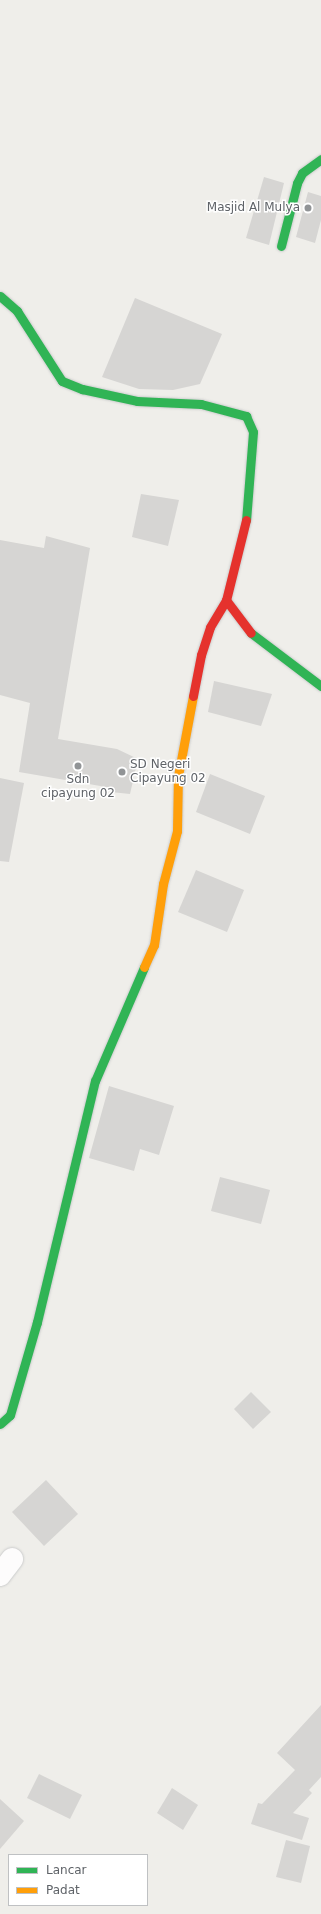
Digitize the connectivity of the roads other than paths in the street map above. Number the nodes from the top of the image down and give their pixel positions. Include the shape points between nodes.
1 (321, 159) edge
2 (281, 246) dead end
3 (0, 296) edge
4 (226, 600) junction
5 (321, 686) edge
6 (0, 1424) edge

1 - 2 street via 302,173 297,183
3 - 4 street via 17,311 62,381 82,389 137,401 201,404 246,416 253,432 249,509
4 - 5 street via 247,630
4 - 6 street via 210,627 201,655 178,776 177,832 163,884 154,945 95,1081 37,1322 10,1415

